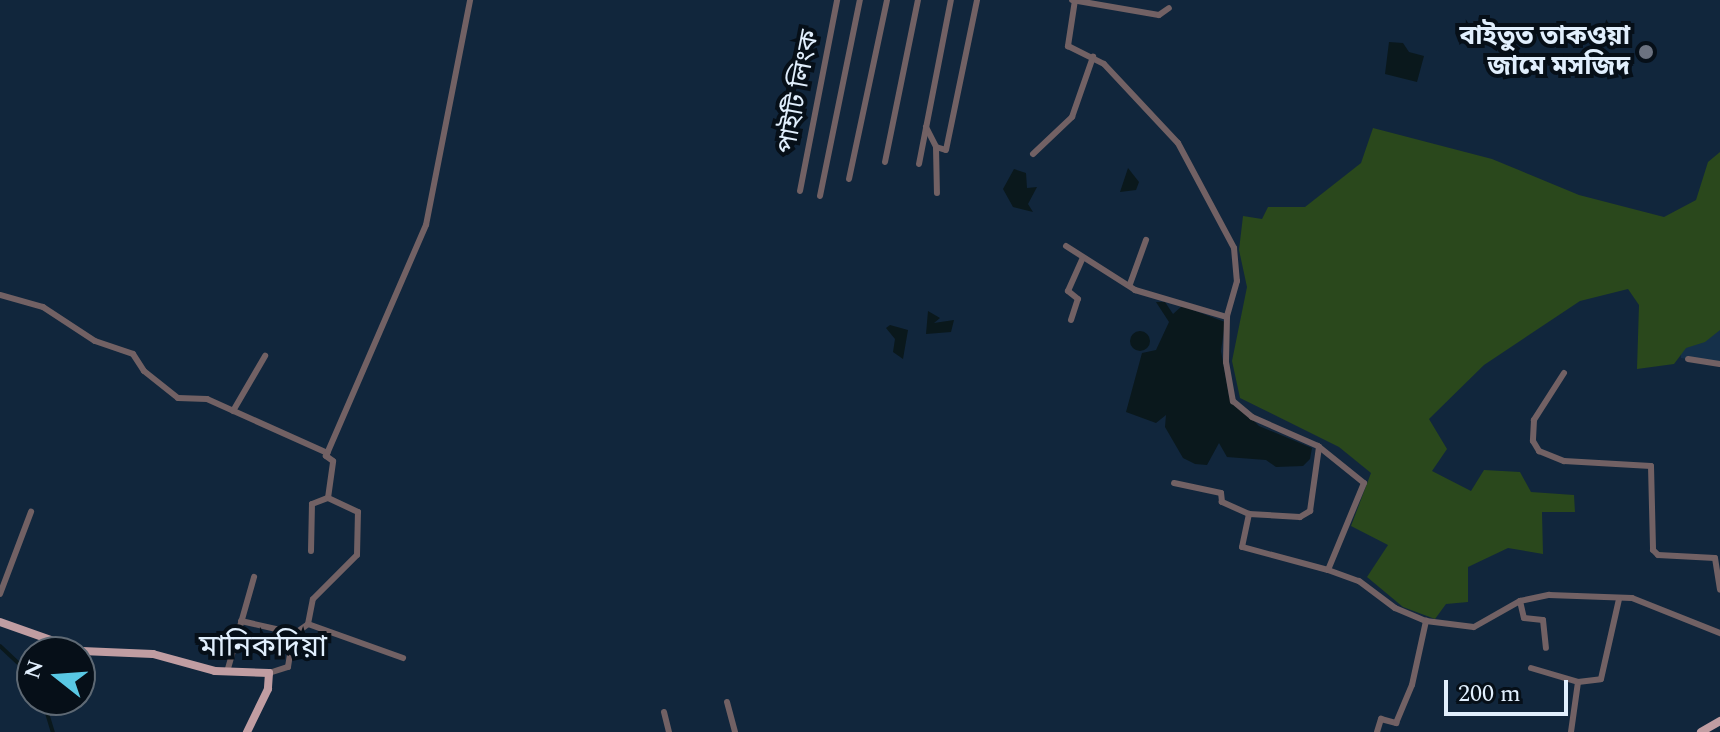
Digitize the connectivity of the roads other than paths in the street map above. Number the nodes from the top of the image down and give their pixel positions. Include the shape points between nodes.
1 (470, 0) edge
2 (837, 0) edge
3 (860, 0) edge
4 (887, 0) edge
5 (918, 0) edge
6 (951, 0) edge
7 (977, 0) edge
8 (1074, 0) edge
9 (1169, 8) dead end
10 (1093, 57) junction
11 (926, 127) junction
12 (936, 147) junction
13 (1033, 154) dead end
14 (885, 162) dead end
15 (919, 164) dead end
16 (849, 179) dead end
17 (800, 191) dead end
18 (937, 193) dead end
19 (820, 196) dead end
20 (1146, 240) dead end
21 (1066, 246) dead end
22 (1083, 258) junction
23 (1130, 284) junction
24 (0, 295) edge
25 (1227, 317) junction
26 (1071, 320) dead end
27 (265, 356) dead end
28 (1688, 359) dead end
29 (1720, 364) edge
30 (1564, 373) dead end
31 (233, 411) junction
32 (1319, 447) junction
33 (327, 453) junction
34 (1174, 483) dead end
35 (328, 498) junction
36 (31, 512) dead end
37 (1249, 514) junction
38 (311, 551) dead end
39 (1328, 570) junction
40 (254, 577) dead end
41 (1720, 590) edge
42 (0, 594) edge
43 (1619, 599) junction
44 (1520, 601) junction
45 (241, 621) junction
46 (1426, 621) junction
47 (0, 622) edge
48 (308, 624) junction
49 (294, 633) junction
50 (1720, 633) edge
51 (1546, 648) dead end
52 (403, 658) dead end
53 (1531, 668) dead end
54 (227, 672) junction
55 (269, 673) junction
56 (1578, 682) junction
57 (727, 702) dead end
58 (664, 712) dead end
59 (1720, 721) edge
60 (247, 732) edge
61 (669, 732) edge
62 (735, 732) edge
63 (1377, 732) edge
64 (1571, 732) edge
65 (1701, 732) edge

1 - 33 street via 426,225
2 - 17 street, পাইটি লিংক
3 - 19 street
4 - 16 street
5 - 14 street
6 - 11 street
7 - 12 street via 946,150
8 - 9 street via 1159,15
8 - 10 street via 1068,46
10 - 13 street via 1072,117
10 - 25 street via 1125,83 1178,143 1234,248 1237,281
11 - 12 street
11 - 15 street
12 - 18 street
20 - 23 street
21 - 22 street
22 - 23 street
22 - 26 street via 1068,291 1078,299
23 - 25 street
24 - 31 street via 43,307 95,341 133,354 144,371 178,398 207,399
25 - 32 street via 1227,380 1233,401 1252,417
27 - 31 street
28 - 29 street
30 - 41 street via 1534,420 1533,441 1539,451 1564,461 1651,466 1653,550 1658,555 1715,558
31 - 33 street
32 - 37 street via 1310,511 1300,517
32 - 39 street via 1364,483
33 - 35 street via 333,461
34 - 37 street via 1221,493 1222,502
35 - 38 street via 312,504
35 - 48 street via 358,512 357,555 313,599
36 - 42 street
37 - 39 street via 1242,547
39 - 46 street via 1359,581 1395,608
40 - 45 street
43 - 44 street via 1549,595
43 - 50 street via 1651,602
43 - 56 street via 1601,679
44 - 46 street via 1474,627
44 - 51 street via 1524,618 1543,620
45 - 49 street
45 - 54 street
46 - 63 street via 1412,685 1396,723 1381,719
47 - 54 main road via 82,651 153,654
48 - 49 street
48 - 52 street
49 - 55 street via 289,666
53 - 56 street
54 - 55 main road
55 - 60 main road via 268,689
56 - 64 street
57 - 62 street
58 - 61 street
59 - 65 main road

